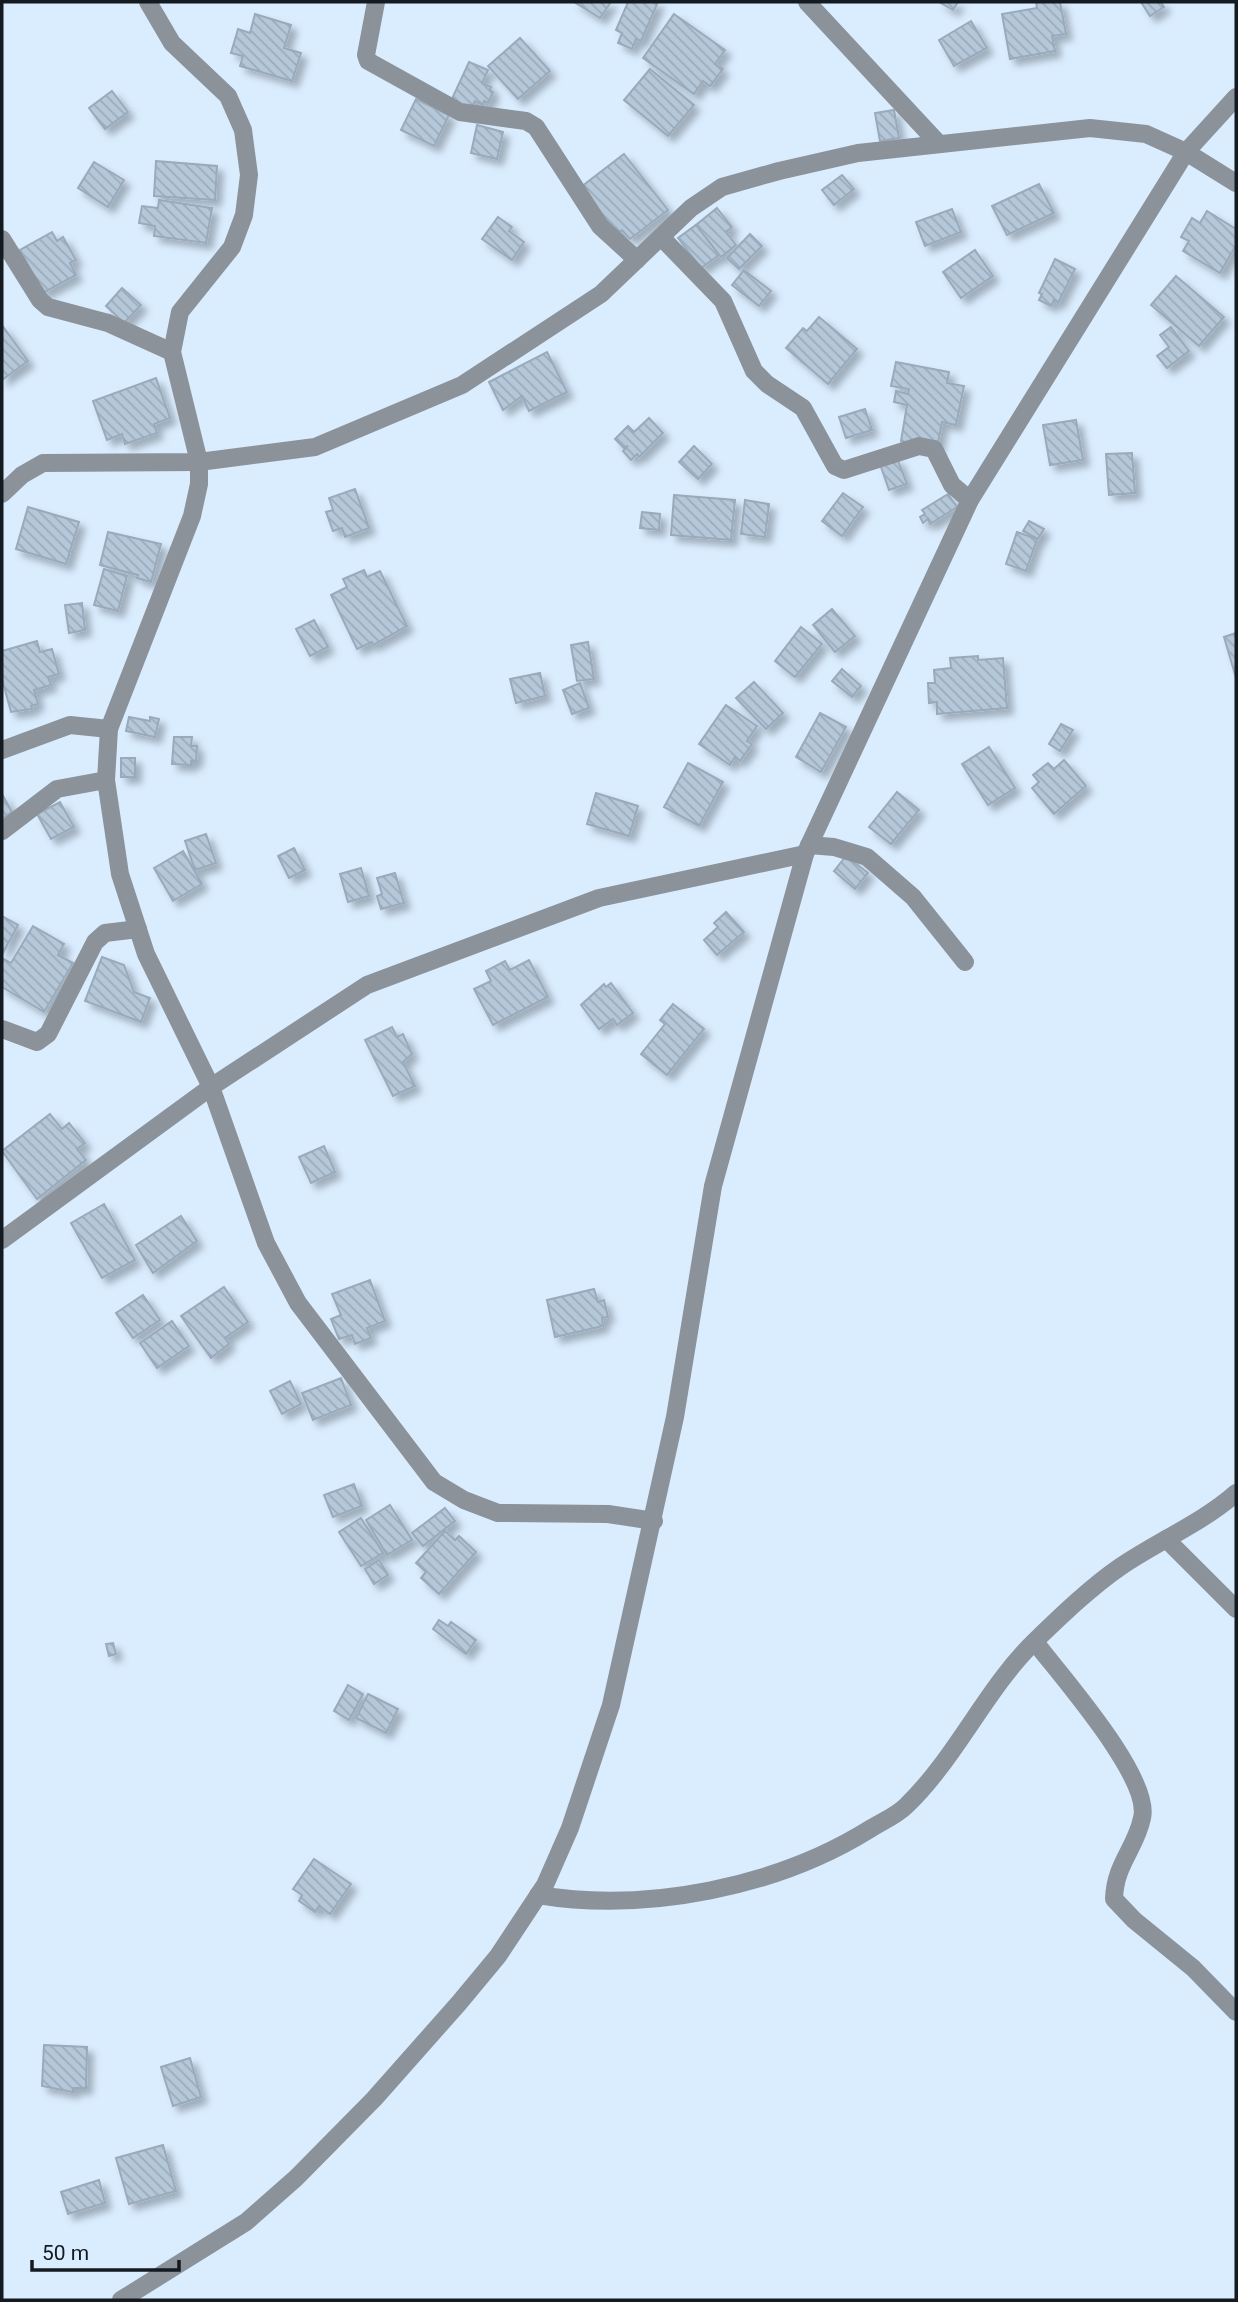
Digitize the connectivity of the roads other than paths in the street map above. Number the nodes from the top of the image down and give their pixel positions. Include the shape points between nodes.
1 (148, 2) edge
2 (376, 2) edge
3 (807, 2) edge
4 (1236, 97) edge
5 (937, 143) junction
6 (1186, 152) junction
7 (1236, 183) edge
8 (661, 237) junction
9 (2, 239) edge
10 (637, 260) junction
11 (172, 352) junction
12 (199, 462) junction
13 (2, 494) edge
14 (970, 500) junction
15 (109, 729) junction
16 (2, 750) edge
17 (106, 780) junction
18 (2, 831) edge
19 (807, 849) junction
20 (138, 929) junction
21 (965, 962) dead end
22 (2, 1029) edge
23 (211, 1087) junction
24 (2, 1240) edge
25 (1236, 1493) edge
26 (654, 1521) junction
27 (1167, 1539) junction
28 (1236, 1609) edge
29 (1035, 1642) junction
30 (538, 1895) junction
31 (1236, 2012) edge
32 (121, 2300) edge

1 - 11 street via 172,43 228,96 243,130 249,175 244,215 232,247 180,312
2 - 10 street via 368,61 460,112 526,121 536,127 600,226
3 - 5 street
4 - 6 street
5 - 6 street via 1090,128 1146,134
5 - 8 street via 858,153 722,187
6 - 7 street
6 - 14 street
8 - 10 street
8 - 14 street via 723,301 754,371 803,408 835,466 844,470 919,446 934,449 952,485
9 - 11 street via 48,307 108,323
10 - 12 street via 601,294 462,385 315,447
11 - 12 street
12 - 13 street via 43,463
12 - 15 street via 192,516
14 - 19 street
15 - 16 street via 70,724
15 - 17 street
17 - 18 street via 57,789
17 - 20 street via 120,874
19 - 21 street via 834,847 867,857 914,897
19 - 23 street via 599,898 367,985
19 - 26 street via 713,1186
20 - 22 street via 105,933 95,942 48,1034 37,1042
20 - 23 street
23 - 24 street
23 - 26 street via 265,1243 298,1303 435,1482 498,1513 608,1514
25 - 27 street
26 - 30 street via 611,1705 570,1828
27 - 28 street
27 - 29 street via 1119,1567
29 - 30 street via 943,1765 904,1808 845,1845 771,1874 699,1892 624,1900
29 - 31 street via 1119,1752 1139,1789 1143,1817 1115,1879 1114,1899
30 - 32 street via 498,1956 459,2003 296,2178 246,2222

